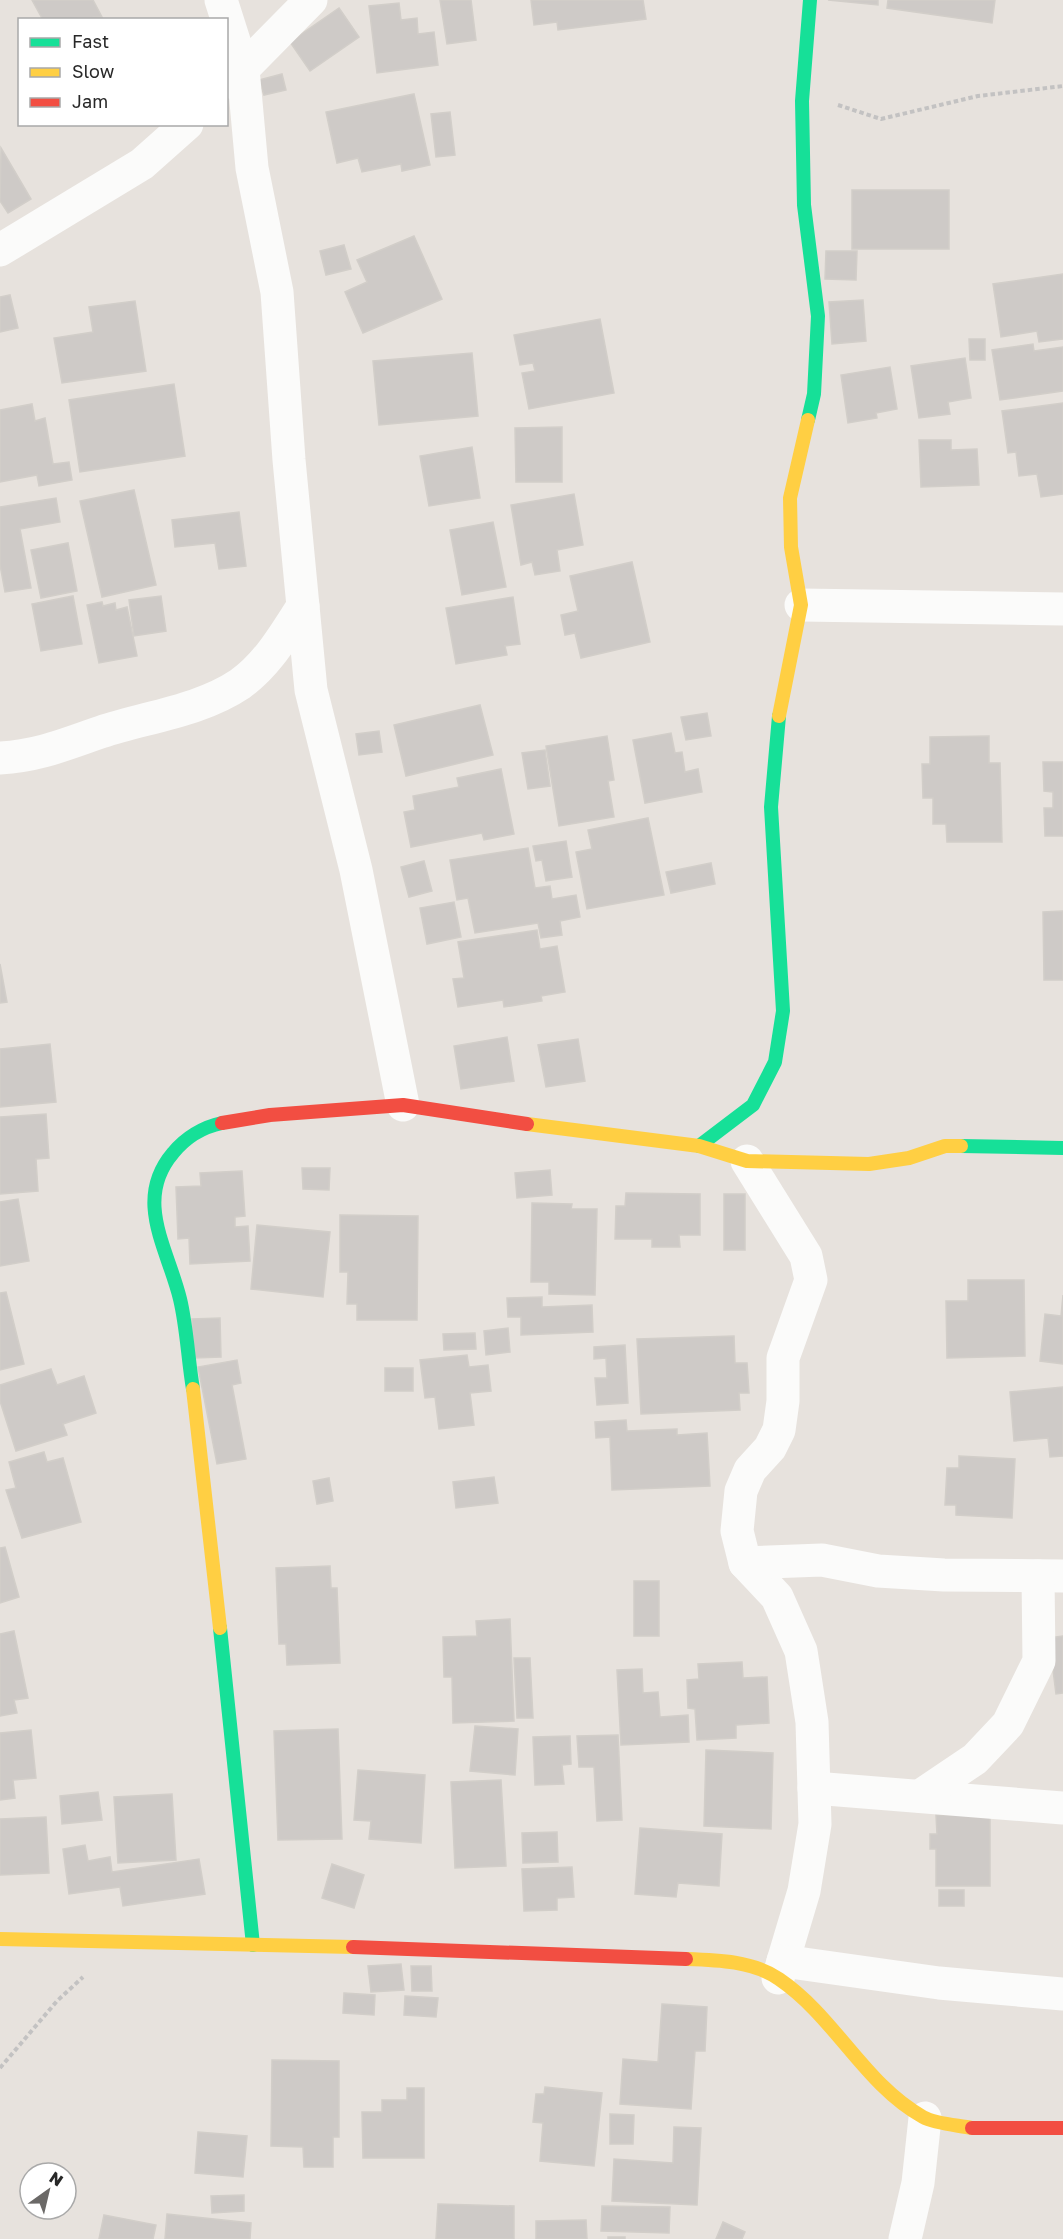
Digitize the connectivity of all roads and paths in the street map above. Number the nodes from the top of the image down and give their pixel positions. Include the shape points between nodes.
1 (220, 0) edge
2 (311, 0) edge
3 (810, 0) edge
4 (224, 18) edge
5 (228, 41) edge
6 (803, 71) junction
7 (235, 77) edge
8 (1063, 86) edge
9 (185, 126) edge
10 (0, 250) edge
11 (801, 605) junction
12 (303, 606) junction
13 (1063, 609) edge
14 (0, 758) edge
15 (404, 1105) junction
16 (699, 1146) junction
17 (1063, 1148) edge
18 (747, 1161) junction
19 (745, 1563) junction
20 (1051, 1576) edge
21 (814, 1788) junction
22 (920, 1796) junction
23 (1063, 1808) edge
24 (0, 1939) edge
25 (122, 1942) junction
26 (253, 1945) junction
27 (780, 1970) junction
28 (1063, 1994) edge
29 (0, 2068) edge
30 (925, 2118) junction
31 (1063, 2128) edge
32 (905, 2239) edge

1 - 4 street
2 - 7 street
3 - 6 street
5 - 7 street
6 - 8 path via 840,106 881,119 978,96
6 - 11 street via 804,205 818,316 814,394 790,498 790,547
7 - 12 street via 277,292
9 - 10 street via 142,164
11 - 13 street
11 - 16 street via 777,723 771,807 783,1011 775,1062 753,1105
12 - 14 street via 267,661 238,685 180,711 102,731 60,748
12 - 15 street via 311,690 356,870
15 - 16 street
15 - 26 street via 270,1115 214,1125 184,1140 160,1167 153,1196 160,1242 180,1299 201,1450
16 - 18 street
17 - 18 street via 945,1146 909,1158 869,1164
18 - 19 street via 806,1256 811,1280 783,1358 779,1430 770,1448 750,1470 741,1491 737,1531
19 - 20 street via 822,1560 878,1571
19 - 21 street via 777,1597 801,1651 812,1722
20 - 22 street via 1039,1661 1008,1724 975,1760
21 - 22 street
21 - 27 street via 815,1824 804,1891
22 - 23 street
24 - 25 street
25 - 26 street
25 - 29 path via 57,2001
26 - 27 street via 721,1960
27 - 28 street
27 - 30 street via 885,2090
30 - 31 street via 976,2129
30 - 32 street via 918,2183

